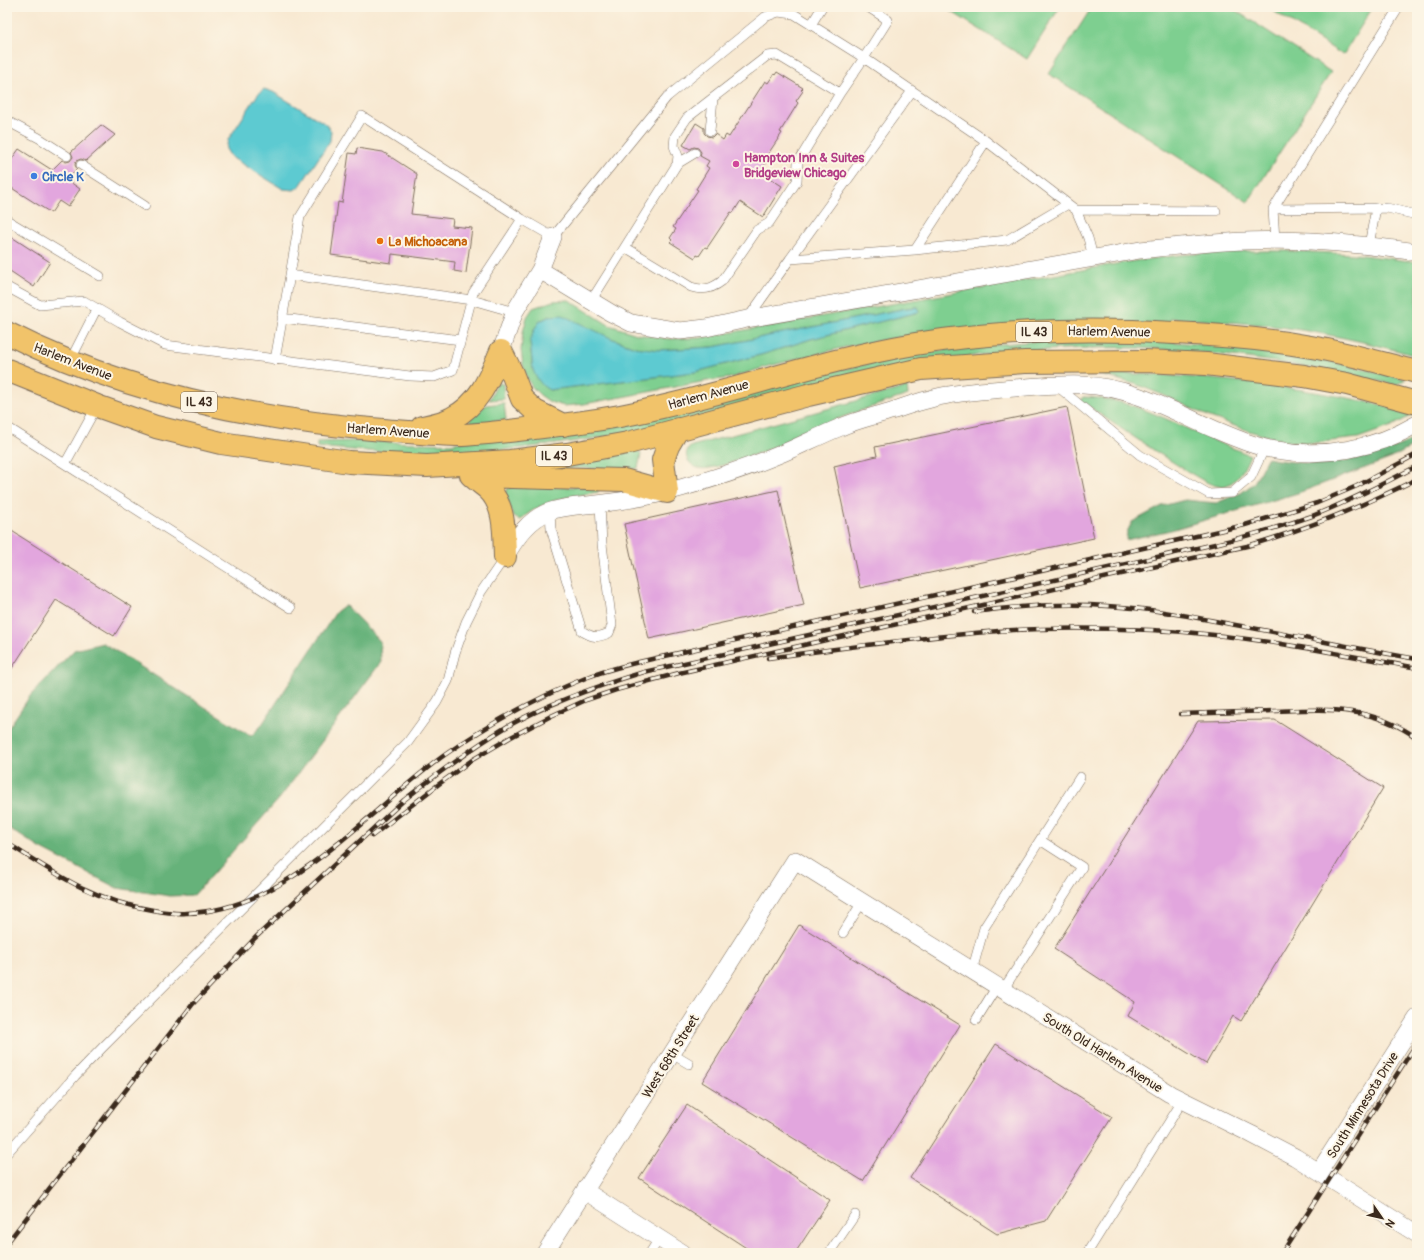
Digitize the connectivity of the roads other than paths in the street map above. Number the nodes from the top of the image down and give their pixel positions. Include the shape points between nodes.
1 (782, 7) edge
2 (822, 7) edge
3 (868, 7) edge
4 (1399, 7) edge
5 (794, 14) junction
6 (811, 25) junction
7 (864, 58) junction
8 (912, 91) junction
9 (840, 93) junction
10 (713, 98) junction
11 (7, 121) edge
12 (710, 131) dead end
13 (986, 141) junction
14 (695, 153) dead end
15 (67, 156) dead end
16 (677, 164) junction
17 (81, 165) dead end
18 (145, 206) dead end
19 (1072, 207) junction
20 (1376, 208) junction
21 (1273, 209) junction
22 (1216, 211) dead end
23 (1417, 215) edge
24 (522, 219) junction
25 (7, 220) edge
26 (553, 237) junction
27 (1275, 240) junction
28 (1369, 246) junction
29 (625, 247) junction
30 (915, 250) junction
31 (1417, 252) edge
32 (1093, 257) junction
33 (790, 259) junction
34 (540, 270) junction
35 (100, 276) dead end
36 (290, 276) junction
37 (7, 287) edge
38 (472, 300) junction
39 (591, 301) junction
40 (96, 308) junction
41 (514, 312) junction
42 (282, 318) junction
43 (747, 319) junction
44 (7, 333) edge
45 (461, 340) junction
46 (501, 351) junction
47 (275, 360) junction
48 (70, 361) junction
49 (7, 370) edge
50 (1417, 372) edge
51 (1056, 385) junction
52 (1417, 403) edge
53 (97, 406) junction
54 (1417, 424) edge
55 (563, 425) junction
56 (7, 427) edge
57 (678, 429) junction
58 (401, 432) junction
59 (1266, 447) junction
60 (65, 464) junction
61 (428, 466) junction
62 (470, 475) junction
63 (667, 492) junction
64 (600, 504) junction
65 (550, 512) junction
66 (505, 557) junction
67 (291, 608) dead end
68 (1080, 777) dead end
69 (1040, 840) junction
70 (795, 860) joint
71 (862, 902) junction
72 (843, 933) dead end
73 (972, 970) junction
74 (1000, 988) junction
75 (1417, 1018) edge
76 (976, 1020) dead end
77 (672, 1054) junction
78 (689, 1064) dead end
79 (1183, 1100) junction
80 (7, 1153) edge
81 (1319, 1172) junction
82 (584, 1191) junction
83 (855, 1215) dead end
84 (1417, 1234) edge
85 (659, 1239) junction
86 (545, 1253) edge
87 (650, 1253) edge
88 (682, 1253) edge
89 (829, 1253) edge
90 (1087, 1253) edge

1 - 5 lane
2 - 6 lane
3 - 7 lane via 888,20
4 - 21 lane
5 - 6 lane
5 - 26 lane via 778,12 764,17 667,97
6 - 7 lane
7 - 8 lane
7 - 9 lane
8 - 13 lane
8 - 33 lane
9 - 10 lane via 777,55 767,56
9 - 29 lane via 798,162 797,181 770,223 757,230 716,286 706,290 691,287
10 - 12 lane
10 - 16 lane via 687,118 675,136
11 - 15 lane
13 - 19 lane
13 - 30 lane
14 - 16 lane
16 - 29 lane
17 - 18 lane
19 - 22 lane
19 - 30 lane via 1007,240
19 - 32 lane via 1088,238
20 - 21 lane
20 - 23 lane
20 - 28 lane
21 - 27 lane
24 - 26 lane
24 - 36 lane via 362,116 300,217
24 - 38 lane via 473,294
25 - 35 lane
26 - 34 street
27 - 28 street
27 - 32 street via 1196,244
28 - 31 street
29 - 39 lane
30 - 33 lane
32 - 43 street
33 - 43 lane
34 - 39 street
34 - 41 street
36 - 38 lane
36 - 42 lane
37 - 40 lane via 40,305 84,301
38 - 41 lane
38 - 45 lane
39 - 43 street via 631,322 680,331
40 - 47 lane via 164,345
40 - 48 lane
41 - 46 street
42 - 45 lane
42 - 47 lane
44 - 48 main road, Harlem Avenue / IL 43
45 - 47 lane via 453,370 434,377
46 - 55 main road via 522,399 535,411
46 - 58 main road via 482,391 464,410 452,419
48 - 58 main road, Harlem Avenue / IL 43 via 174,396 221,408 335,426
49 - 53 main road, Harlem Avenue / IL 43
50 - 55 main road, Harlem Avenue / IL 43 via 1354,355 1260,340 1148,331 1025,332 916,344 806,368 679,403
51 - 59 street via 1105,387 1132,393 1218,430
51 - 59 lane via 1140,455 1209,494 1232,493 1251,477
51 - 63 street via 970,391 920,401 842,427 756,463
52 - 57 main road, Harlem Avenue / IL 43 via 1347,384 1304,376 1206,364 1145,361 1025,362 922,369 867,380
53 - 60 lane
53 - 61 main road, Harlem Avenue / IL 43 via 156,428 221,443 349,462
54 - 59 street via 1383,441 1358,448 1304,452
55 - 58 main road, Harlem Avenue / IL 43 via 462,435
56 - 60 lane
57 - 61 main road, Harlem Avenue / IL 43 via 628,443 567,454 510,461
57 - 63 main road via 663,460
60 - 67 lane
61 - 62 main road
62 - 63 main road via 624,480
62 - 66 main road via 489,490 497,503 504,528
63 - 64 street
64 - 65 street via 566,507
64 - 65 lane via 612,625 609,633 600,637 590,636 582,631 551,529
65 - 66 street via 530,523
66 - 80 lane via 481,592 466,622 448,681 437,702 408,742 102,1048
68 - 69 lane
69 - 73 lane via 984,928
69 - 74 lane via 1082,867
70 - 71 street, South Old Harlem Avenue
70 - 77 street, West 68th Street
71 - 72 lane
71 - 73 street, South Old Harlem Avenue
73 - 74 street, South Old Harlem Avenue
74 - 76 lane
74 - 79 street, South Old Harlem Avenue
75 - 81 street, South Minnesota Drive
77 - 78 lane
77 - 82 street, West 68th Street
79 - 81 street, South Old Harlem Avenue
79 - 90 lane
81 - 84 street, South Old Harlem Avenue
82 - 85 street
82 - 86 street, West 68th Street
83 - 89 lane
85 - 87 lane
85 - 88 street

